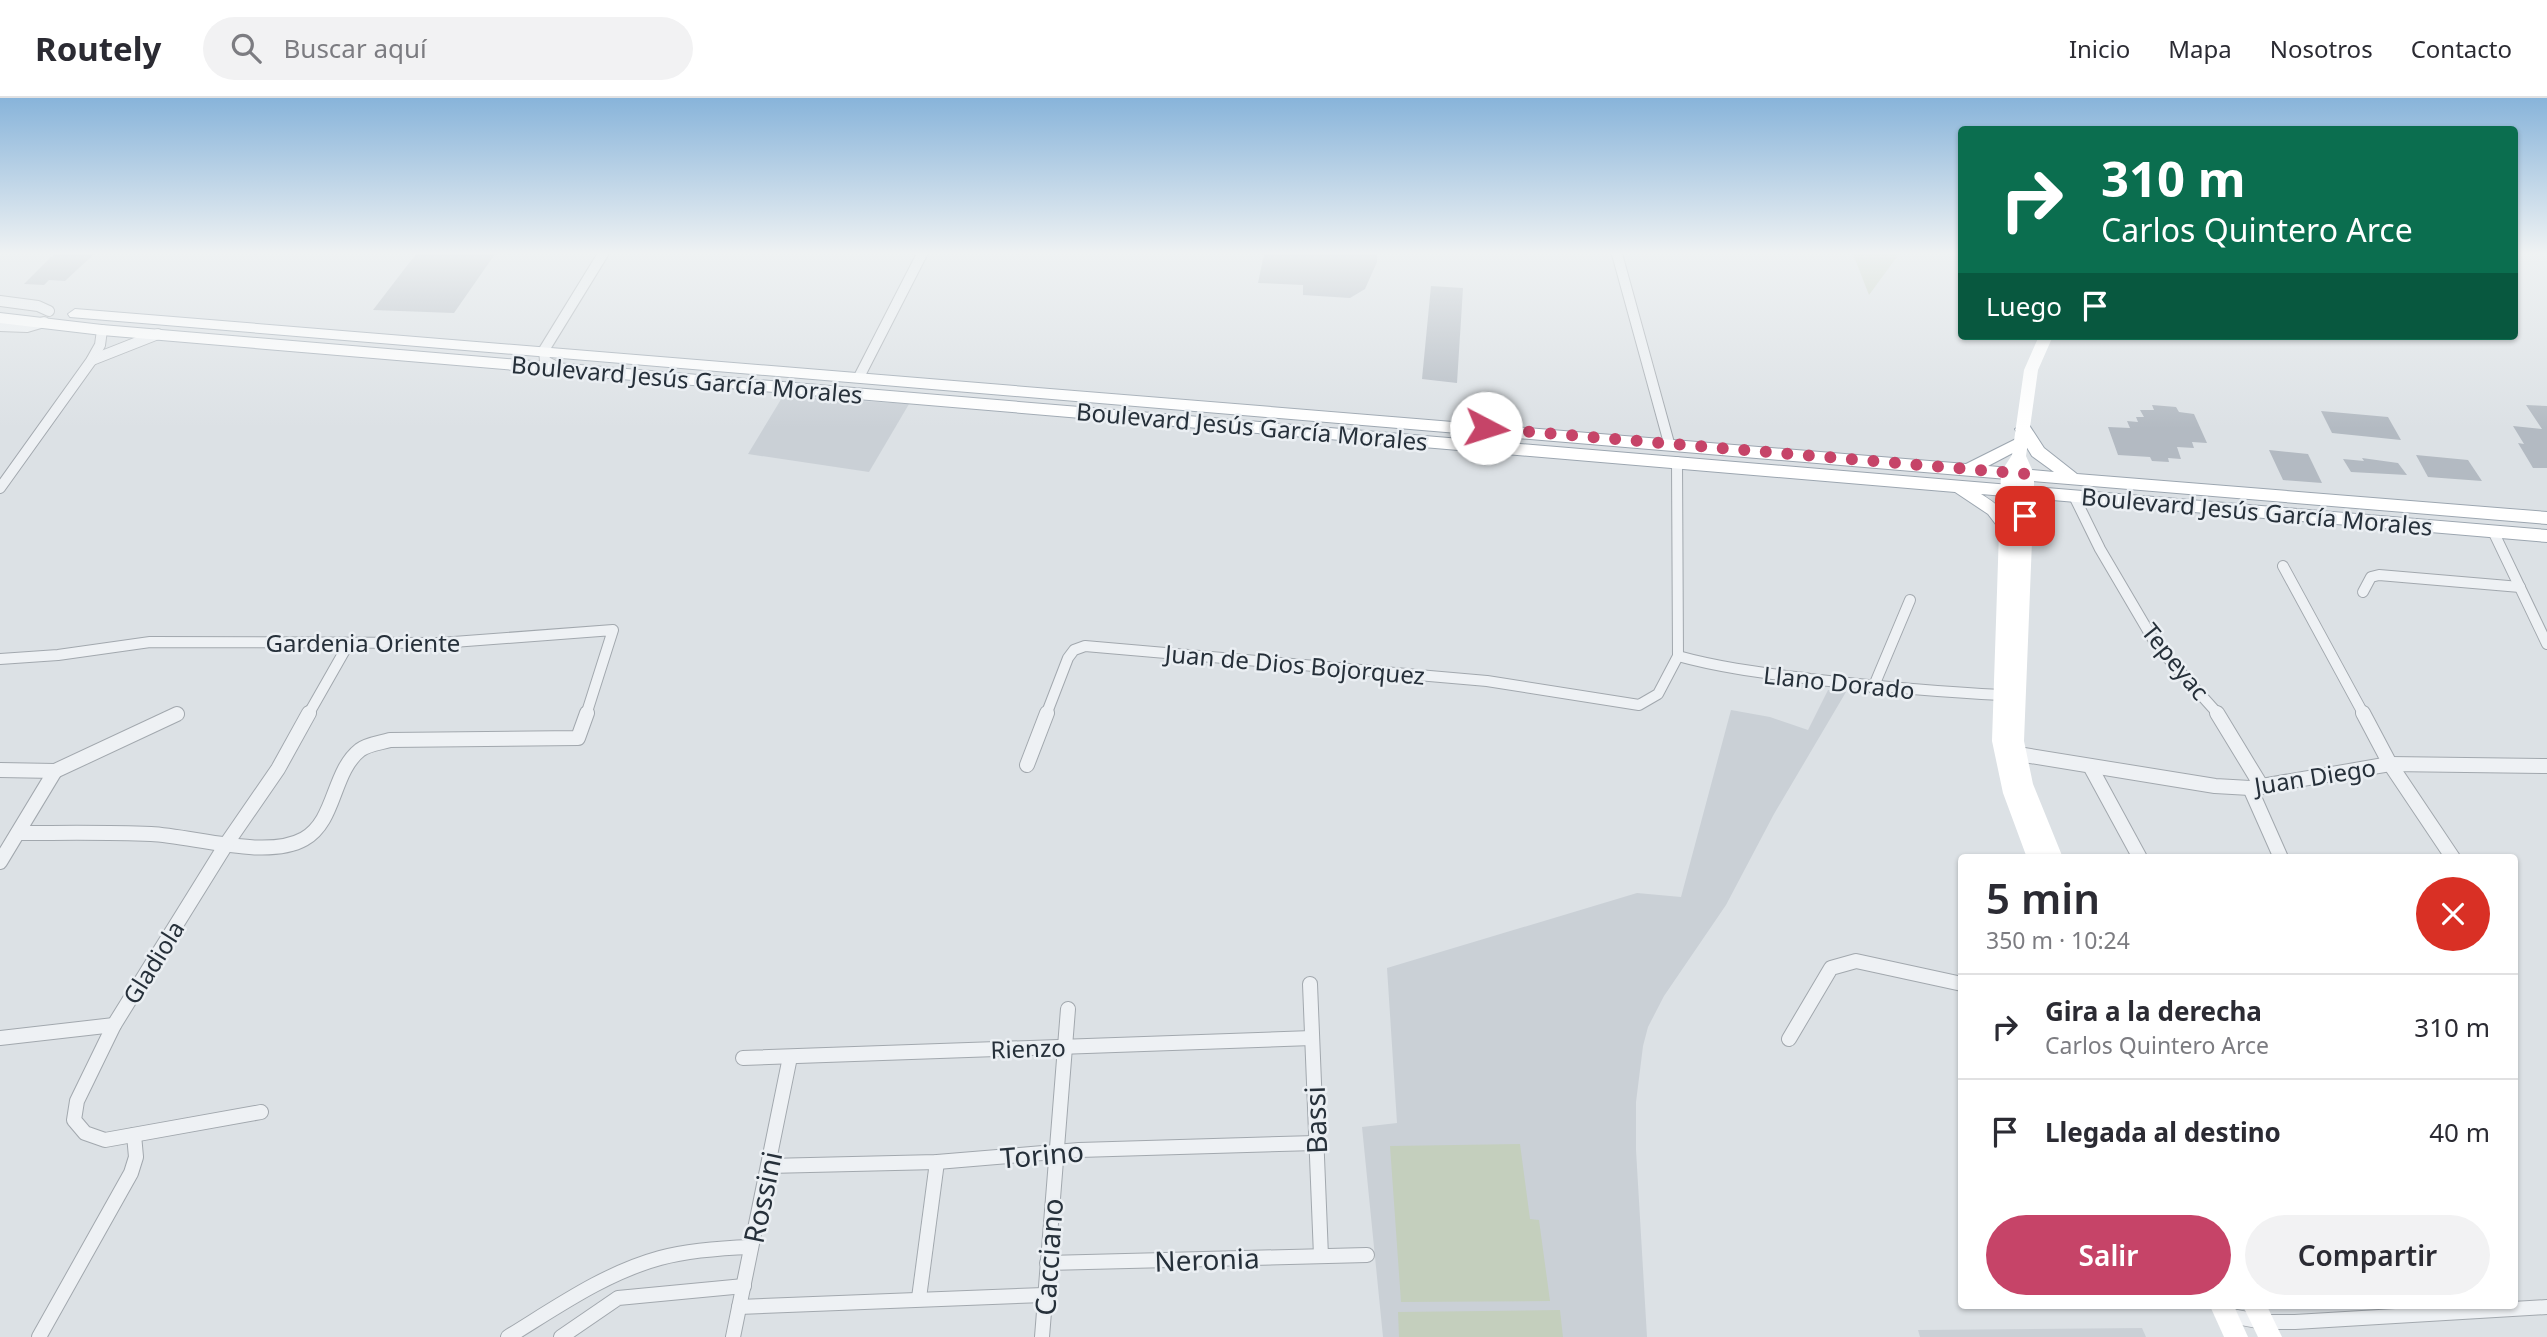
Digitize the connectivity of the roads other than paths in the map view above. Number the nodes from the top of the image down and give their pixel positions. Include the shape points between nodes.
1 (17, 312) edge
2 (43, 312) edge
3 (567, 312) edge
4 (892, 312) edge
5 (1634, 312) edge
6 (47, 317) junction
7 (0, 318) edge
8 (0, 326) edge
9 (102, 330) junction
10 (158, 334) junction
11 (2044, 340) edge
12 (544, 350) junction
13 (92, 361) junction
14 (557, 367) junction
15 (859, 377) junction
16 (945, 384) junction
17 (937, 400) junction
18 (2021, 442) junction
19 (1669, 443) junction
20 (1676, 462) junction
21 (1971, 469) junction
22 (2074, 478) junction
23 (2017, 482) junction
24 (1956, 487) junction
25 (0, 488) edge
26 (2074, 496) junction
27 (2547, 517) edge
28 (2007, 527) junction
29 (2493, 531) junction
30 (2547, 536) edge
31 (2283, 566) dead end
32 (2520, 587) junction
33 (2363, 592) dead end
34 (1910, 600) dead end
35 (2013, 601) junction
36 (349, 643) junction
37 (2547, 644) edge
38 (1678, 656) junction
39 (0, 659) edge
40 (1873, 688) junction
41 (2002, 695) junction
42 (177, 714) dead end
43 (2009, 752) junction
44 (2390, 764) junction
45 (1027, 765) dead end
46 (2090, 766) junction
47 (2547, 766) edge
48 (0, 770) edge
49 (55, 771) junction
50 (2256, 787) junction
51 (19, 833) junction
52 (227, 843) junction
53 (2035, 854) edge
54 (2052, 854) edge
55 (2138, 854) edge
56 (2280, 854) edge
57 (2450, 854) edge
58 (0, 862) edge
59 (1958, 983) edge
60 (1310, 984) dead end
61 (1068, 1009) dead end
62 (114, 1025) junction
63 (0, 1038) edge
64 (1312, 1038) junction
65 (1789, 1039) dead end
66 (1065, 1047) junction
67 (790, 1057) junction
68 (743, 1058) dead end
69 (261, 1112) dead end
70 (134, 1135) junction
71 (1316, 1143) junction
72 (1055, 1153) junction
73 (937, 1162) junction
74 (768, 1166) junction
75 (751, 1247) junction
76 (1367, 1255) dead end
77 (1321, 1256) junction
78 (1046, 1264) junction
79 (612, 1276) junction
80 (744, 1286) junction
81 (1044, 1295) junction
82 (618, 1298) junction
83 (919, 1298) junction
84 (739, 1307) junction
85 (2547, 1307) edge
86 (2513, 1309) edge
87 (2518, 1309) edge
88 (2228, 1319) edge
89 (2263, 1322) edge
90 (2295, 1322) joint
91 (39, 1337) edge
92 (508, 1337) edge
93 (561, 1337) edge
94 (733, 1337) edge
95 (1042, 1337) edge

1 - 6 main road, Boulevard Jesús García Morales
2 - 6 street
3 - 12 street
4 - 15 street
5 - 19 street
6 - 7 main road, Boulevard Jesús García Morales
6 - 8 street via 27,327
6 - 9 main road, Boulevard Jesús García Morales
6 - 12 main road, Boulevard Jesús García Morales
9 - 10 main road, Boulevard Jesús García Morales
9 - 13 street
10 - 13 street
10 - 14 main road, Boulevard Jesús García Morales
11 - 18 main road via 2031,370
12 - 14 street via 545,361
12 - 15 main road, Boulevard Jesús García Morales
13 - 25 street
14 - 17 main road, Boulevard Jesús García Morales
15 - 16 main road, Boulevard Jesús García Morales
16 - 17 main road
16 - 19 main road, Boulevard Jesús García Morales
17 - 20 main road, Boulevard Jesús García Morales
18 - 21 main road
18 - 22 main road
18 - 23 main road
19 - 21 main road, Boulevard Jesús García Morales
20 - 24 main road, Boulevard Jesús García Morales
20 - 38 street
21 - 23 main road, Boulevard Jesús García Morales
22 - 23 main road, Boulevard Jesús García Morales
22 - 27 main road, Boulevard Jesús García Morales
23 - 24 main road, Boulevard Jesús García Morales
23 - 26 main road, Boulevard Jesús García Morales
23 - 28 main road
23 - 35 main road
24 - 28 main road via 1983,502
26 - 29 main road, Boulevard Jesús García Morales
26 - 50 street, Tepeyac via 2157,646 2223,720
28 - 35 main road
29 - 30 main road, Boulevard Jesús García Morales
29 - 32 street
31 - 44 street
32 - 33 street via 2379,575 2371,577
32 - 37 street
34 - 40 street
35 - 41 main road
35 - 43 main road via 2015,731
36 - 39 street, Gardenia Oriente via 150,642
36 - 52 street, Gladiola via 285,758
36 - 52 street, Gardenia Oriente via 440,643 613,630 578,738 390,740 369,745 348,765 319,825 308,837 293,845
38 - 40 street, Llano Dorado via 1712,666
38 - 45 street, Juan de Dios Bojorquez via 1658,694 1639,705 1487,681 1085,646 1068,658
40 - 41 street, Llano Dorado
41 - 43 main road
42 - 49 street
43 - 46 street, Juan Diego
43 - 53 main road via 2012,793
43 - 54 main road
44 - 47 street, Juan Diego
44 - 50 street, Juan Diego
44 - 57 street
46 - 50 street, Juan Diego via 2215,786
46 - 55 street
48 - 49 street
49 - 51 street
50 - 56 street, Tepeyac
51 - 52 street via 175,835
51 - 58 street
52 - 62 street, Gladiola
59 - 65 street via 1845,962 1831,968
60 - 64 street, Bassi
61 - 66 street, Cacciano
62 - 63 street
62 - 70 street, Gladiola via 77,1101 74,1120 85,1133 105,1140
64 - 66 street, Rienzo
64 - 71 street, Bassi
66 - 67 street, Rienzo
66 - 72 street, Cacciano
67 - 68 street, Rienzo
67 - 74 street, Rossini
69 - 70 street, Gladiola
70 - 91 street via 135,1165
71 - 72 street, Torino
71 - 77 street, Bassi
72 - 73 street, Torino
72 - 78 street, Cacciano
73 - 74 street, Torino
73 - 83 street
74 - 75 street, Rossini
75 - 79 street via 660,1258
75 - 80 street, Rossini
76 - 77 street, Neronia
77 - 78 street, Neronia
78 - 81 street, Cacciano
79 - 82 street
79 - 92 street
80 - 82 street
80 - 84 street, Rossini
81 - 83 street
81 - 95 street, Cacciano
82 - 93 street
83 - 84 street
84 - 94 street, Rossini
85 - 87 street
86 - 90 street
88 - 89 street
89 - 90 street

